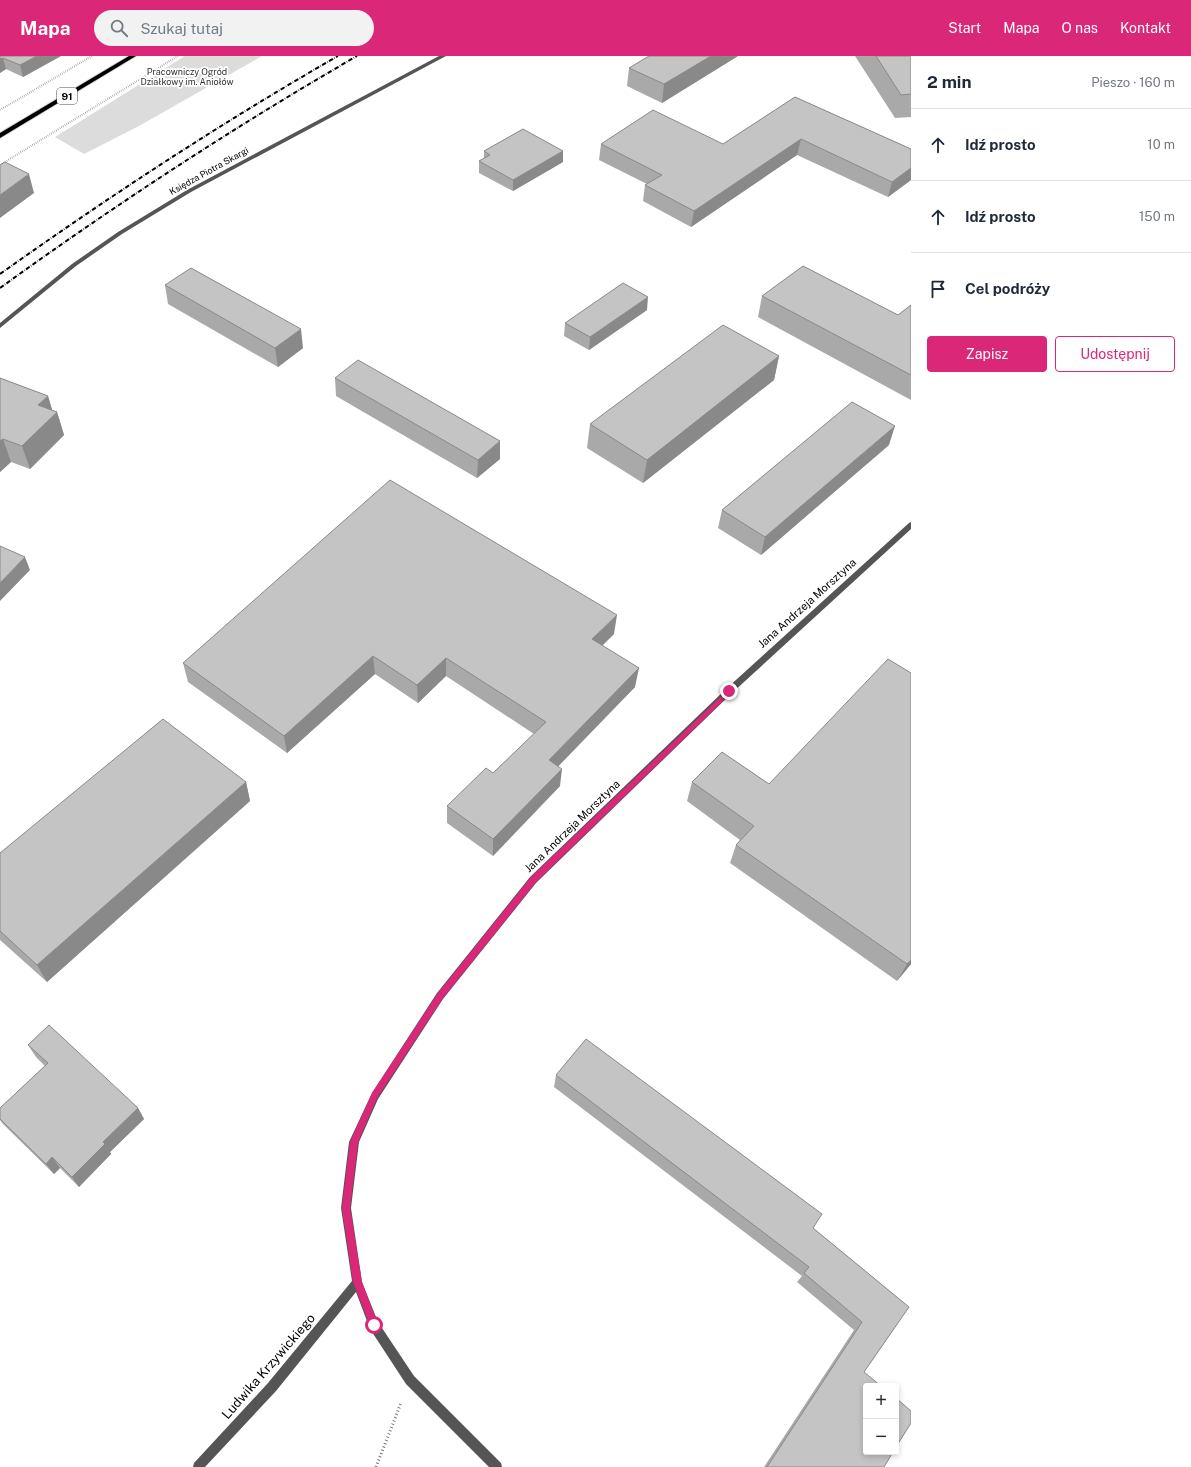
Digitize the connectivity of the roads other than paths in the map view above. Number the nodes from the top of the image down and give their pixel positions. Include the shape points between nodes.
1 (133, 56) edge
2 (443, 56) edge
3 (0, 136) edge
4 (0, 326) edge
5 (911, 525) edge
6 (357, 1282) junction
7 (198, 1467) edge
8 (497, 1467) edge

1 - 3 main road, 91
2 - 4 street, Księdza Piotra Skargi via 189,191 120,233 74,265
5 - 6 street, Jana Andrzeja Morsztyna via 729,691 533,880 440,996 375,1096 354,1142 346,1208
6 - 7 street, Ludwika Krzywickiego via 272,1387
6 - 8 street, Jana Andrzeja Morsztyna via 374,1325 410,1380

